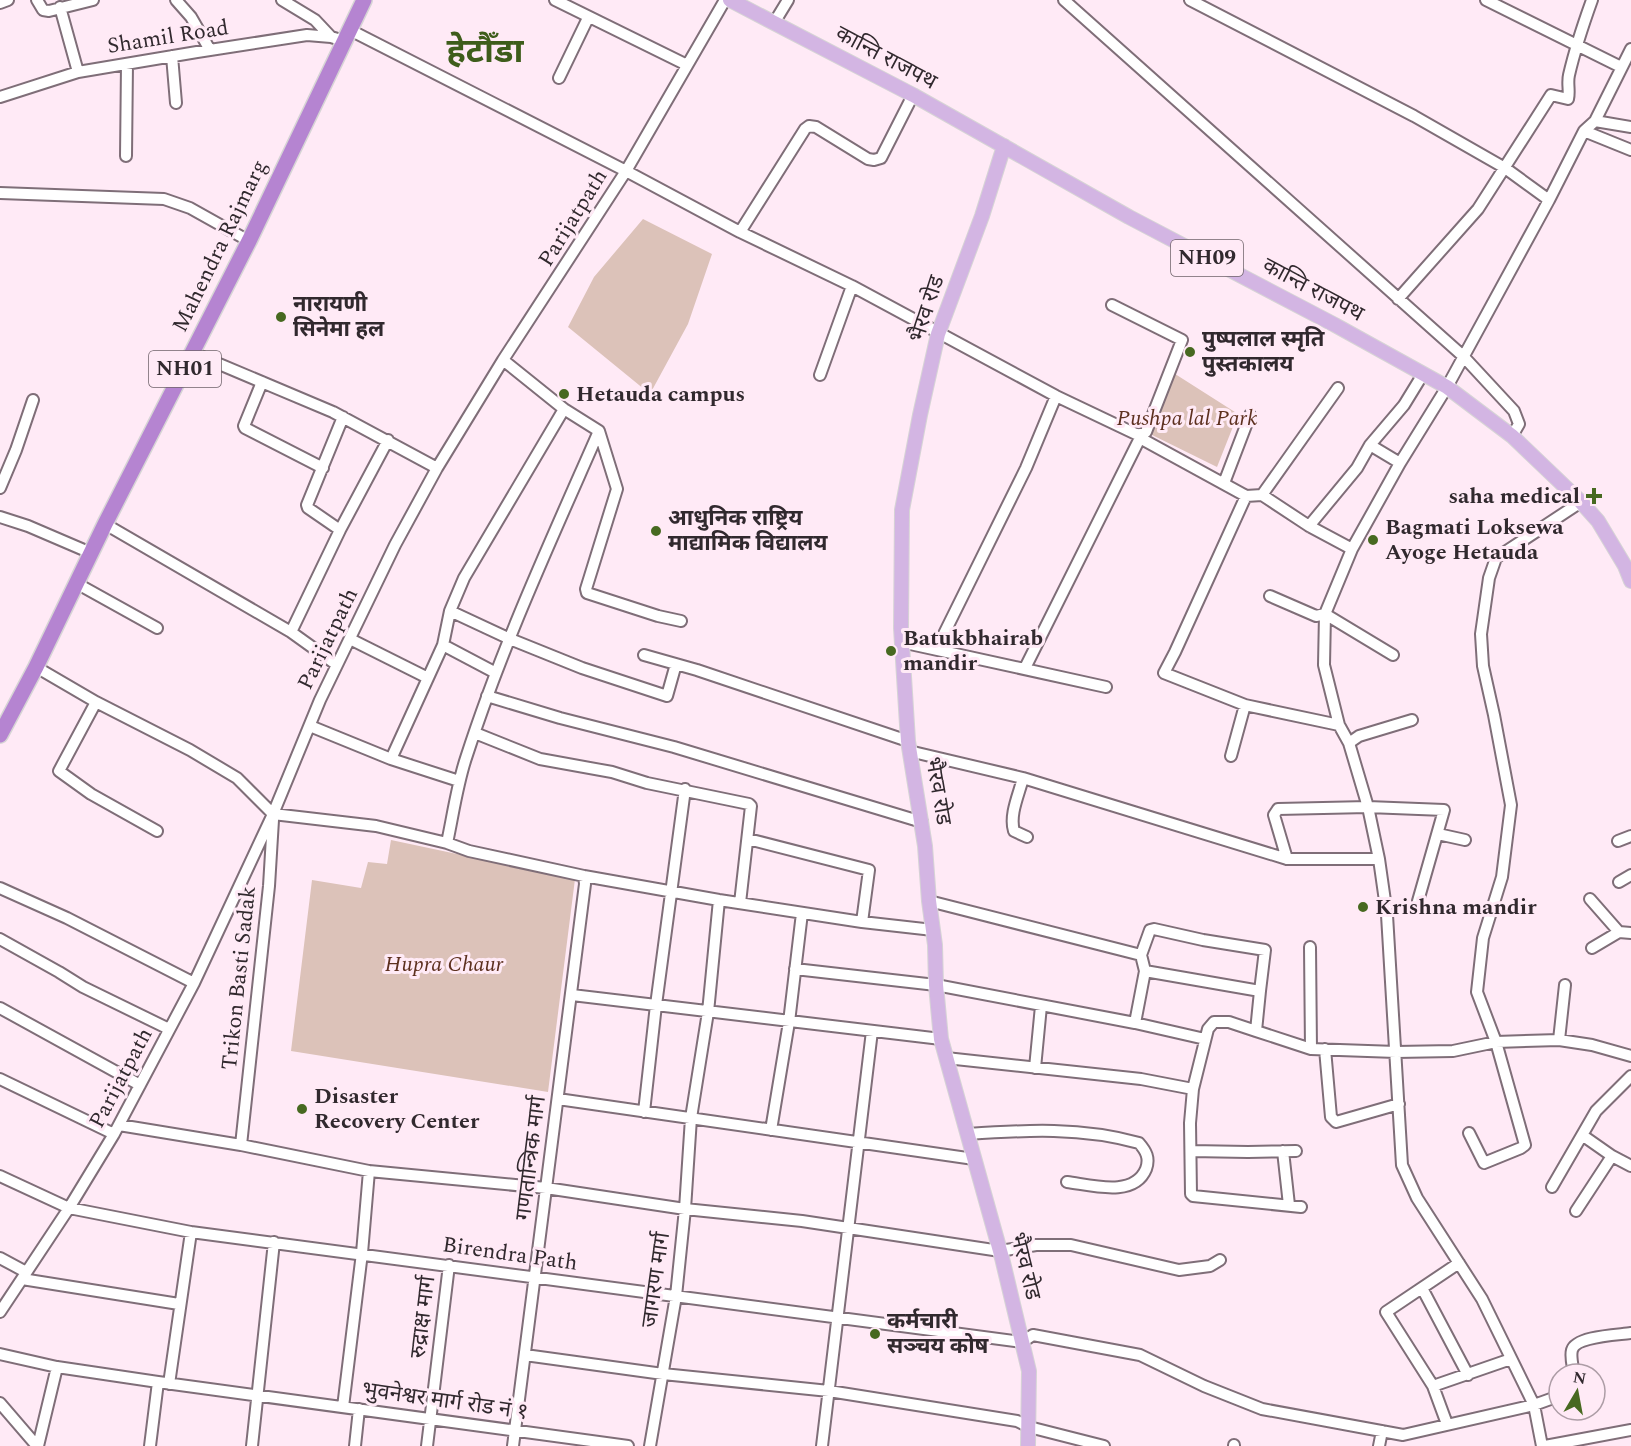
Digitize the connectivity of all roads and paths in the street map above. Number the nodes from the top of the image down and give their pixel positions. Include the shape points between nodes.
1 (8, 0) edge
2 (38, 0) edge
3 (93, 0) edge
4 (176, 0) edge
5 (282, 0) edge
6 (364, 0) edge
7 (555, 0) edge
8 (724, 0) edge
9 (730, 0) edge
10 (788, 0) edge
11 (1064, 0) edge
12 (1190, 0) edge
13 (1486, 0) edge
14 (1592, 0) edge
15 (0, 3) edge
16 (60, 7) junction
17 (588, 18) junction
18 (774, 23) junction
19 (342, 36) junction
20 (1576, 43) junction
21 (1631, 49) edge
22 (210, 50) junction
23 (172, 56) junction
24 (127, 64) junction
25 (687, 65) junction
26 (1621, 67) junction
27 (78, 72) junction
28 (559, 78) dead end
29 (913, 95) junction
30 (0, 97) edge
31 (176, 103) dead end
32 (1595, 121) junction
33 (1631, 126) edge
34 (1584, 131) junction
35 (1004, 146) junction
36 (1631, 150) edge
37 (126, 156) dead end
38 (1505, 168) junction
39 (626, 171) junction
40 (0, 193) edge
41 (1549, 200) junction
42 (740, 232) junction
43 (249, 241) junction
44 (852, 286) junction
45 (1398, 299) junction
46 (1112, 305) dead end
47 (938, 334) junction
48 (193, 353) junction
49 (1463, 356) junction
50 (503, 360) junction
51 (1423, 374) junction
52 (820, 375) dead end
53 (262, 382) junction
54 (1447, 387) junction
55 (1338, 388) dead end
56 (1056, 396) junction
57 (33, 400) dead end
58 (564, 409) junction
59 (1250, 416) dead end
60 (343, 417) junction
61 (599, 430) junction
62 (1139, 436) junction
63 (1512, 436) junction
64 (388, 440) junction
65 (1370, 445) junction
66 (1400, 463) junction
67 (323, 468) junction
68 (437, 468) junction
69 (1224, 483) junction
70 (0, 488) edge
71 (1262, 495) junction
72 (1246, 496) junction
73 (1581, 502) junction
74 (0, 517) edge
75 (105, 524) junction
76 (1309, 526) junction
77 (340, 530) junction
78 (1352, 549) junction
79 (90, 553) junction
80 (1631, 581) edge
81 (76, 583) junction
82 (1270, 596) dead end
83 (450, 611) junction
84 (1325, 614) junction
85 (681, 621) dead end
86 (157, 628) dead end
87 (291, 632) junction
88 (350, 639) junction
89 (510, 639) junction
90 (901, 642) junction
91 (443, 645) junction
92 (937, 648) junction
93 (644, 655) dead end
94 (1393, 655) dead end
95 (337, 664) junction
96 (676, 664) junction
97 (36, 667) junction
98 (1025, 668) junction
99 (496, 673) junction
100 (428, 678) junction
101 (1106, 687) dead end
102 (487, 696) junction
103 (96, 702) junction
104 (1245, 705) junction
105 (1412, 720) dead end
106 (1339, 725) junction
107 (310, 726) junction
108 (475, 733) junction
109 (0, 735) edge
110 (1349, 743) junction
111 (909, 746) junction
112 (1231, 756) dead end
113 (391, 759) junction
114 (1023, 778) junction
115 (459, 782) junction
116 (685, 789) junction
117 (1368, 807) junction
118 (273, 814) junction
119 (922, 822) junction
120 (157, 831) dead end
121 (1438, 834) junction
122 (1631, 836) edge
123 (1027, 837) dead end
124 (748, 839) junction
125 (1465, 840) dead end
126 (1618, 841) dead end
127 (447, 843) junction
128 (1287, 859) junction
129 (1379, 859) junction
130 (1631, 875) edge
131 (584, 876) junction
132 (1619, 882) dead end
133 (0, 888) edge
134 (672, 891) junction
135 (1590, 899) dead end
136 (719, 900) junction
137 (929, 901) junction
138 (1418, 901) dead end
139 (740, 903) junction
140 (802, 913) junction
141 (862, 922) junction
142 (933, 930) junction
143 (1619, 932) junction
144 (1631, 933) edge
145 (0, 939) edge
146 (1310, 947) dead end
147 (1592, 948) dead end
148 (1141, 955) junction
149 (795, 969) junction
150 (1145, 971) junction
151 (194, 984) junction
152 (1565, 985) dead end
153 (936, 986) junction
154 (1260, 991) junction
155 (572, 995) junction
156 (656, 1005) junction
157 (1041, 1006) junction
158 (0, 1008) edge
159 (708, 1012) junction
160 (789, 1022) junction
161 (1135, 1023) junction
162 (169, 1029) junction
163 (872, 1031) junction
164 (1256, 1031) junction
165 (941, 1039) junction
166 (1205, 1040) junction
167 (1559, 1040) junction
168 (1496, 1042) junction
169 (1311, 1049) junction
170 (1325, 1049) junction
171 (1396, 1052) junction
172 (1631, 1056) edge
173 (946, 1058) junction
174 (1035, 1068) junction
175 (1631, 1076) edge
176 (0, 1079) edge
177 (140, 1085) junction
178 (1193, 1089) junction
179 (558, 1099) junction
180 (1399, 1104) junction
181 (644, 1112) junction
182 (691, 1118) junction
183 (116, 1130) junction
184 (771, 1130) junction
185 (1469, 1133) dead end
186 (968, 1134) junction
187 (1582, 1135) junction
188 (859, 1142) junction
189 (241, 1145) junction
190 (1191, 1151) junction
191 (1283, 1151) junction
192 (1296, 1151) dead end
193 (1612, 1156) junction
194 (974, 1159) junction
195 (1631, 1166) edge
196 (369, 1171) junction
197 (0, 1176) edge
198 (1067, 1182) dead end
199 (1552, 1187) dead end
200 (546, 1188) junction
201 (1289, 1205) junction
202 (1301, 1207) dead end
203 (69, 1208) junction
204 (685, 1209) junction
205 (1576, 1211) dead end
206 (848, 1228) junction
207 (190, 1232) junction
208 (274, 1242) junction
209 (1000, 1251) junction
210 (362, 1254) junction
211 (0, 1258) edge
212 (1220, 1260) dead end
213 (1459, 1263) junction
214 (449, 1265) junction
215 (24, 1276) junction
216 (535, 1277) junction
217 (1422, 1288) junction
218 (676, 1296) junction
219 (179, 1304) junction
220 (0, 1312) edge
221 (837, 1318) junction
222 (1631, 1333) edge
223 (1022, 1342) junction
224 (0, 1354) edge
225 (525, 1355) junction
226 (1511, 1359) junction
227 (1572, 1362) edge
228 (57, 1367) junction
229 (663, 1374) junction
230 (1468, 1376) junction
231 (163, 1383) junction
232 (1433, 1386) junction
233 (828, 1390) junction
234 (257, 1395) junction
235 (1547, 1400) edge
236 (0, 1403) edge
237 (1534, 1405) junction
238 (343, 1407) junction
239 (359, 1409) junction
240 (430, 1419) junction
241 (1448, 1424) junction
242 (1029, 1427) junction
243 (1631, 1430) edge
244 (515, 1431) junction
245 (1382, 1431) junction
246 (37, 1446) edge
247 (150, 1446) edge
248 (252, 1446) edge
249 (355, 1446) edge
250 (428, 1446) edge
251 (513, 1446) edge
252 (628, 1446) edge
253 (650, 1446) edge
254 (822, 1446) edge
255 (1028, 1446) edge
256 (1104, 1446) edge
257 (1379, 1446) edge
258 (1543, 1446) edge

1 - 15 street
2 - 16 street via 43,10
3 - 16 street
4 - 22 street via 191,16
5 - 19 street
6 - 19 highway, Mahendra Rajmarg / NH01
7 - 17 street
8 - 25 street, Parijatpath
9 - 18 main road, कान्ति राजपथ / NH09
10 - 18 street
11 - 45 street
12 - 38 street via 1384,100
13 - 20 street
14 - 20 street
16 - 27 street
17 - 25 street
17 - 28 street
18 - 29 main road, कान्ति राजपथ / NH09
19 - 22 street, Shamil Road via 307,35
19 - 39 street
19 - 43 highway, Mahendra Rajmarg / NH01
20 - 26 street
20 - 38 street via 1568,99 1551,95
21 - 26 street
22 - 23 street, Shamil Road
23 - 24 street, Shamil Road
23 - 31 street
24 - 27 street, Shamil Road
24 - 37 street
25 - 39 street, Parijatpath
26 - 32 street
27 - 30 street, Shamil Road
29 - 35 main road, कान्ति राजपथ / NH09
29 - 42 street via 881,158 868,159 816,127 805,129
32 - 33 street
32 - 34 street
34 - 36 street
34 - 41 street
35 - 47 main road, भैरव रोड
35 - 51 main road, कान्ति राजपथ / NH09
38 - 41 street
38 - 45 street via 1478,209
39 - 42 street
39 - 50 street, Parijatpath
40 - 43 street via 164,199 190,208
41 - 49 street
42 - 44 street
43 - 48 highway, Mahendra Rajmarg / NH01
44 - 47 street
44 - 52 street
45 - 49 street
46 - 62 street via 1182,340 1146,432
47 - 56 street
47 - 90 main road, भैरव रोड via 902,510
48 - 53 street
48 - 75 highway, Mahendra Rajmarg / NH01
49 - 54 street
49 - 63 street via 1514,411 1519,424
50 - 58 street
50 - 68 street, Parijatpath
51 - 54 main road, कान्ति राजपथ / NH09
51 - 65 street via 1404,405
53 - 60 street
53 - 67 street via 245,428
54 - 63 main road, कान्ति राजपथ / NH09
54 - 66 street
55 - 71 street
56 - 62 street
56 - 92 street via 1026,468
57 - 70 street
58 - 61 street
58 - 83 street via 464,578
59 - 69 street
60 - 64 street
60 - 67 street
61 - 85 street via 617,489 586,589 588,593
61 - 89 street
62 - 69 street
62 - 98 street
63 - 73 main road, कान्ति राजपथ / NH09
64 - 68 street
64 - 77 street
65 - 66 street
65 - 76 street via 1357,468
66 - 78 street
67 - 77 street via 307,505
68 - 88 street, Parijatpath
69 - 72 street
71 - 72 street
71 - 76 street
72 - 104 street via 1164,673
73 - 80 main road, कान्ति राजपथ / NH09 via 1598,521
73 - 168 street via 1496,558 1489,578 1481,634 1483,666 1511,805 1502,877 1483,938 1477,992
74 - 79 street
75 - 79 highway, Mahendra Rajmarg / NH01
75 - 87 street
76 - 78 street
77 - 87 street
78 - 84 street
79 - 81 highway, Mahendra Rajmarg / NH01
81 - 86 street
81 - 97 highway, Mahendra Rajmarg / NH01
82 - 84 street via 1316,616
83 - 89 street
83 - 91 street
84 - 94 street
84 - 106 street via 1324,665
87 - 95 street
88 - 95 street, Parijatpath
88 - 100 street
89 - 96 street via 667,696
89 - 99 street
90 - 92 street
90 - 111 main road, भैरव रोड
91 - 99 street
91 - 100 street
92 - 98 street
93 - 96 street
95 - 107 street, Parijatpath
96 - 111 street
97 - 103 street
97 - 109 highway, Mahendra Rajmarg / NH01
98 - 101 street
99 - 102 street
100 - 113 street
102 - 108 street
102 - 119 street via 674,747
103 - 118 street via 237,778
103 - 120 street via 59,771
104 - 106 street
104 - 112 street
105 - 110 street via 1359,736
106 - 110 street
107 - 113 street
107 - 118 street, Parijatpath
108 - 115 street
108 - 116 street via 540,759
110 - 117 street
111 - 114 street
111 - 119 main road, भैरव रोड
113 - 115 street
114 - 123 street via 1013,827
114 - 128 street
115 - 127 street
116 - 124 street via 749,804
116 - 134 street
117 - 121 street via 1444,810
117 - 128 street via 1278,809 1275,815
117 - 129 street
118 - 127 street via 376,826
118 - 151 street, Parijatpath
118 - 189 street, Trikon Basti Sadak
119 - 137 main road, भैरव रोड
121 - 125 street
121 - 138 street
122 - 126 street
124 - 139 street
124 - 141 street via 869,870
127 - 131 street
128 - 129 street
129 - 171 street via 1387,915
130 - 132 street
131 - 134 street
131 - 155 street, गणतान्त्रिक मार्ग
133 - 151 street
134 - 136 street
134 - 156 street
135 - 143 street
136 - 139 street
136 - 159 street, जागरण मार्ग
137 - 142 main road, भैरव रोड
137 - 148 street
139 - 140 street
140 - 141 street
140 - 149 street
141 - 142 street
142 - 153 main road, भैरव रोड
143 - 144 street
143 - 147 street
145 - 162 street via 83,987
146 - 169 street
148 - 150 street
148 - 154 street via 1150,930 1154,929 1265,950
149 - 153 street
149 - 160 street
150 - 154 street
150 - 161 street
151 - 162 street, Parijatpath
152 - 167 street
153 - 157 street
153 - 165 main road, भैरव रोड
154 - 164 street
155 - 156 street
155 - 179 street, गणतान्त्रिक मार्ग
156 - 159 street
156 - 181 street
157 - 161 street
157 - 174 street
158 - 177 street
159 - 160 street
159 - 182 street, जागरण मार्ग
160 - 163 street
160 - 184 street
161 - 166 street
162 - 177 street, Parijatpath
163 - 165 street
163 - 188 street
164 - 166 street via 1229,1022 1215,1022
164 - 169 street
165 - 173 main road, भैरव रोड
166 - 178 street
167 - 168 street
167 - 172 street
168 - 171 street via 1453,1051
168 - 185 street via 1525,1144 1484,1163
169 - 170 street
170 - 171 street
170 - 180 street via 1333,1120
171 - 180 street
173 - 174 street
173 - 186 main road, भैरव रोड
174 - 178 street via 1141,1079
175 - 187 street via 1596,1111
176 - 183 street
177 - 183 street, Parijatpath
178 - 190 street
179 - 181 street
179 - 200 street, गणतान्त्रिक मार्ग
180 - 213 street via 1402,1165 1417,1198
181 - 182 street
182 - 184 street
182 - 204 street, जागरण मार्ग
183 - 189 street
183 - 203 street, Parijatpath
184 - 188 street
186 - 194 main road, भैरव रोड
186 - 198 street via 1033,1130 1122,1138 1139,1143 1148,1156 1143,1173 1122,1187
187 - 193 street
187 - 199 street
188 - 194 street
188 - 206 street
189 - 196 street
190 - 191 street
190 - 201 street via 1193,1196
191 - 192 street
191 - 201 street
193 - 195 street
193 - 205 street
194 - 209 main road, भैरव रोड
196 - 200 street
196 - 210 street
197 - 203 street, Birendra Path
200 - 204 street
200 - 216 street, गणतान्त्रिक मार्ग
201 - 202 street
203 - 207 street, Birendra Path
203 - 215 street, Parijatpath
204 - 206 street
204 - 218 street, जागरण मार्ग
206 - 209 street
206 - 221 street
207 - 208 street, Birendra Path
207 - 219 street
208 - 210 street, Birendra Path
208 - 234 street
209 - 212 street via 1071,1245 1179,1270 1210,1266
209 - 223 main road, भैरव रोड
210 - 214 street, Birendra Path
210 - 238 street
211 - 215 street
213 - 217 street
213 - 226 street via 1482,1299
214 - 216 street, Birendra Path
214 - 240 street, रुद्राक्ष मार्ग
215 - 219 street
215 - 220 street, Parijatpath
216 - 218 street, Birendra Path
216 - 225 street, गणतान्त्रिक मार्ग
217 - 230 street
217 - 232 street via 1386,1312
218 - 221 street, Birendra Path
218 - 229 street, जागरण मार्ग
219 - 231 street
221 - 223 street, Birendra Path
221 - 233 street
222 - 227 street via 1582,1340 1573,1346
223 - 242 main road, भैरव रोड via 1029,1371
223 - 245 street, Birendra Path via 1033,1335 1140,1355 1262,1409
224 - 228 street, भुवनेश्वर मार्ग रोड नं १
225 - 229 street
225 - 244 street, गणतान्त्रिक मार्ग
226 - 230 street
226 - 237 street
228 - 231 street, भुवनेश्वर मार्ग रोड नं १
228 - 246 street
229 - 233 street
229 - 253 street, जागरण मार्ग
230 - 232 street
231 - 234 street, भुवनेश्वर मार्ग रोड नं १
231 - 247 street
232 - 241 street
233 - 242 street via 1017,1421
233 - 254 street
234 - 238 street, भुवनेश्वर मार्ग रोड नं १
234 - 248 street
235 - 237 street, Birendra Path
236 - 246 street
237 - 241 street, Birendra Path
237 - 258 street
238 - 239 street, भुवनेश्वर मार्ग रोड नं १
239 - 240 street, भुवनेश्वर मार्ग रोड नं १
239 - 249 street
240 - 244 street, भुवनेश्वर मार्ग रोड नं १
240 - 250 street, रुद्राक्ष मार्ग
241 - 245 street, Birendra Path via 1403,1435
242 - 255 main road, भैरव रोड
242 - 256 street
243 - 258 street
244 - 251 street, गणतान्त्रिक मार्ग
244 - 252 street, भुवनेश्वर मार्ग रोड नं १
245 - 257 street

